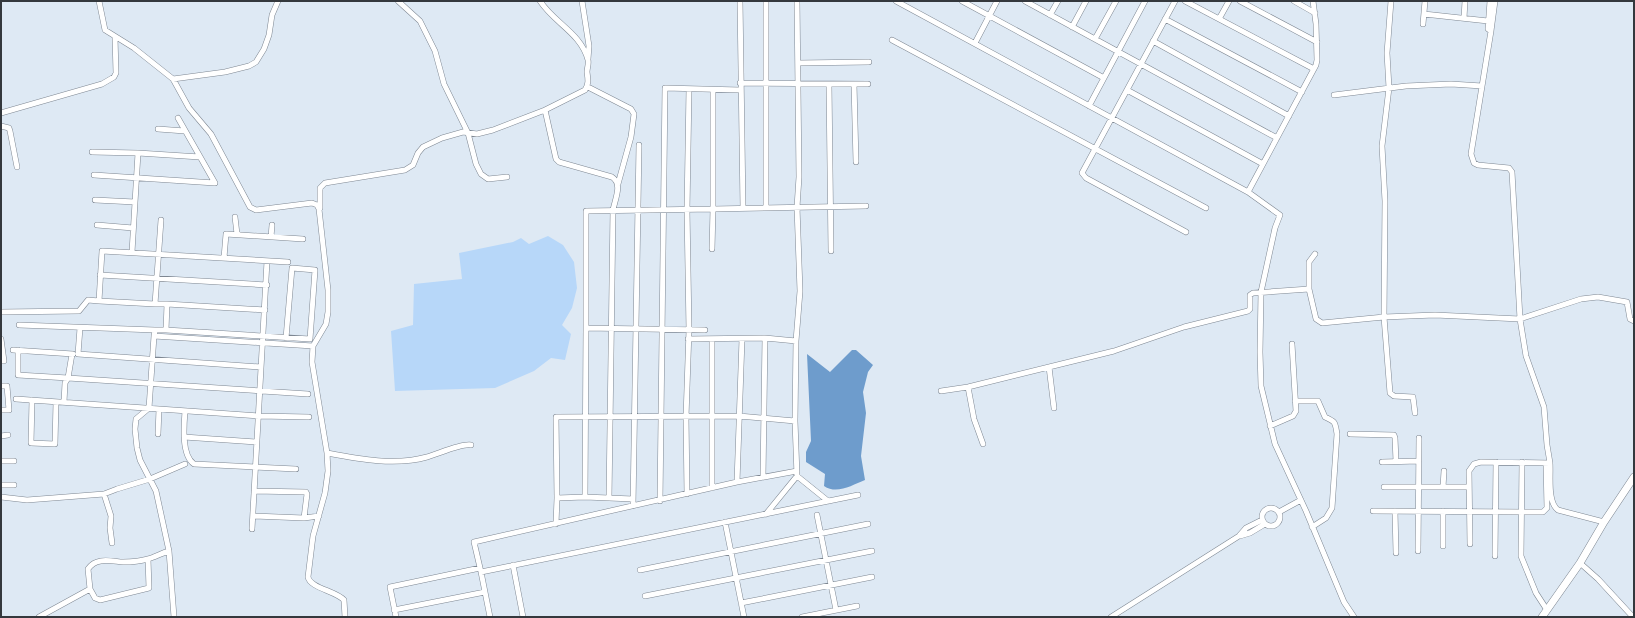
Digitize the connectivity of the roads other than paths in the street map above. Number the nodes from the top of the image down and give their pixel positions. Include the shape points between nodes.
1 (99, 1) edge
2 (278, 1) edge
3 (398, 1) edge
4 (540, 1) edge
5 (582, 1) edge
6 (740, 1) edge
7 (766, 1) edge
8 (797, 1) edge
9 (896, 1) edge
10 (962, 1) edge
11 (997, 1) edge
12 (1058, 1) edge
13 (1086, 1) edge
14 (1116, 1) edge
15 (1145, 1) edge
16 (1175, 1) edge
17 (1185, 1) edge
18 (1229, 1) edge
19 (1240, 1) edge
20 (1294, 1) edge
21 (1313, 1) edge
22 (1391, 1) edge
23 (1425, 1) edge
24 (1465, 1) edge
25 (1490, 1) edge
26 (1494, 1) edge
27 (1027, 2) edge
28 (1315, 13) junction
29 (1424, 14) junction
30 (1050, 15) junction
31 (989, 16) junction
32 (1464, 18) junction
33 (1165, 19) junction
34 (1219, 19) junction
35 (1488, 20) junction
36 (1423, 24) dead end
37 (1072, 27) junction
38 (1491, 31) junction
39 (115, 37) junction
40 (1095, 39) junction
41 (892, 40) dead end
42 (1154, 41) junction
43 (1316, 42) junction
44 (975, 43) junction
45 (1118, 52) junction
46 (588, 61) junction
47 (869, 62) dead end
48 (798, 63) junction
49 (1141, 64) junction
50 (1314, 69) junction
51 (1104, 78) junction
52 (173, 79) junction
53 (740, 83) junction
54 (766, 84) junction
55 (854, 84) junction
56 (868, 84) dead end
57 (798, 85) junction
58 (829, 85) junction
59 (1482, 86) junction
60 (588, 87) junction
61 (1389, 88) junction
62 (689, 89) junction
63 (713, 90) junction
64 (740, 90) junction
65 (1127, 90) junction
66 (1302, 92) junction
67 (1334, 95) dead end
68 (1089, 106) junction
69 (545, 110) junction
70 (1, 113) edge
71 (1289, 116) junction
72 (178, 118) dead end
73 (1112, 118) junction
74 (1, 126) edge
75 (158, 129) dead end
76 (185, 131) junction
77 (468, 133) junction
78 (1277, 138) junction
79 (639, 145) dead end
80 (1095, 149) junction
81 (92, 152) dead end
82 (138, 153) junction
83 (200, 157) junction
84 (856, 162) dead end
85 (1263, 164) junction
86 (17, 167) dead end
87 (94, 175) dead end
88 (507, 177) dead end
89 (136, 178) junction
90 (618, 184) junction
91 (1248, 192) junction
92 (94, 200) dead end
93 (135, 202) junction
94 (866, 206) dead end
95 (797, 207) junction
96 (831, 207) junction
97 (743, 208) junction
98 (766, 208) junction
99 (1206, 208) dead end
100 (320, 209) junction
101 (713, 209) junction
102 (613, 210) junction
103 (637, 210) junction
104 (663, 210) junction
105 (687, 210) junction
106 (235, 217) dead end
107 (160, 220) dead end
108 (97, 225) dead end
109 (272, 225) dead end
110 (133, 228) junction
111 (1186, 232) dead end
112 (237, 234) junction
113 (271, 237) junction
114 (303, 239) dead end
115 (712, 249) dead end
116 (831, 251) dead end
117 (132, 252) junction
118 (158, 254) junction
119 (1315, 254) dead end
120 (224, 258) junction
121 (267, 261) junction
122 (288, 262) dead end
123 (100, 275) junction
124 (157, 280) junction
125 (266, 285) junction
126 (1309, 289) junction
127 (1261, 292) junction
128 (99, 301) junction
129 (155, 304) junction
130 (167, 304) junction
131 (265, 310) junction
132 (1, 312) edge
133 (1384, 317) junction
134 (1520, 319) junction
135 (1634, 321) edge
136 (19, 324) dead end
137 (80, 328) junction
138 (586, 328) junction
139 (611, 329) junction
140 (637, 329) junction
141 (166, 330) junction
142 (662, 330) junction
143 (689, 330) junction
144 (705, 330) dead end
145 (154, 333) junction
146 (263, 336) junction
147 (286, 338) junction
148 (765, 338) junction
149 (1, 339) edge
150 (688, 339) junction
151 (712, 339) junction
152 (742, 339) junction
153 (796, 341) junction
154 (263, 343) junction
155 (1292, 344) dead end
156 (313, 346) junction
157 (72, 354) junction
158 (78, 354) junction
159 (152, 359) junction
160 (1, 361) edge
161 (1049, 366) junction
162 (261, 367) junction
163 (68, 378) junction
164 (150, 384) junction
165 (1, 386) edge
166 (968, 387) junction
167 (260, 391) junction
168 (941, 391) dead end
169 (308, 394) dead end
170 (16, 399) dead end
171 (32, 400) junction
172 (1295, 400) junction
173 (56, 402) junction
174 (64, 402) junction
175 (149, 408) junction
176 (1054, 408) dead end
177 (159, 409) junction
178 (1, 410) edge
179 (184, 411) junction
180 (1415, 413) dead end
181 (258, 416) junction
182 (739, 416) junction
183 (309, 417) dead end
184 (585, 417) junction
185 (611, 417) junction
186 (635, 417) junction
187 (660, 417) junction
188 (686, 417) junction
189 (713, 417) junction
190 (764, 417) junction
191 (795, 421) junction
192 (1270, 426) junction
193 (158, 434) dead end
194 (1350, 434) dead end
195 (8, 435) dead end
196 (1, 436) edge
197 (184, 437) junction
198 (1419, 438) dead end
199 (257, 442) junction
200 (983, 444) dead end
201 (471, 445) dead end
202 (327, 453) junction
203 (1419, 460) junction
204 (1, 461) edge
205 (14, 461) dead end
206 (1396, 461) junction
207 (1382, 462) dead end
208 (1496, 462) junction
209 (1522, 462) junction
210 (1548, 463) junction
211 (185, 464) dead end
212 (255, 467) junction
213 (296, 469) dead end
214 (1444, 471) dead end
215 (797, 474) junction
216 (764, 477) junction
217 (1634, 477) edge
218 (150, 479) junction
219 (737, 482) junction
220 (1, 485) edge
221 (14, 485) dead end
222 (1384, 487) dead end
223 (1418, 487) junction
224 (1443, 487) junction
225 (1469, 487) junction
226 (712, 488) junction
227 (254, 491) junction
228 (104, 494) junction
229 (687, 494) junction
230 (858, 495) dead end
231 (1, 497) edge
232 (585, 497) junction
233 (557, 498) junction
234 (609, 498) junction
235 (633, 499) junction
236 (1301, 500) junction
237 (660, 501) junction
238 (828, 501) junction
239 (633, 506) junction
240 (1373, 511) dead end
241 (1395, 511) junction
242 (1418, 511) junction
243 (1443, 511) junction
244 (1469, 511) junction
245 (1495, 511) junction
246 (1279, 512) junction
247 (1521, 512) junction
248 (766, 514) junction
249 (817, 515) dead end
250 (253, 516) junction
251 (319, 516) junction
252 (304, 518) junction
253 (725, 522) junction
254 (1263, 522) junction
255 (1604, 522) junction
256 (556, 524) junction
257 (868, 524) dead end
258 (1312, 527) junction
259 (252, 529) dead end
260 (821, 534) junction
261 (112, 543) dead end
262 (1470, 544) dead end
263 (1443, 546) dead end
264 (168, 550) junction
265 (872, 551) dead end
266 (1418, 551) dead end
267 (731, 552) junction
268 (1396, 553) dead end
269 (1495, 556) dead end
270 (148, 559) junction
271 (826, 560) junction
272 (1580, 563) junction
273 (513, 565) junction
274 (480, 570) junction
275 (640, 570) dead end
276 (872, 577) dead end
277 (736, 578) junction
278 (831, 585) junction
279 (90, 589) junction
280 (485, 592) junction
281 (645, 596) dead end
282 (741, 603) junction
283 (857, 606) dead end
284 (394, 610) junction
285 (836, 610) junction
286 (1547, 610) junction
287 (46, 615) edge
288 (38, 617) edge
289 (174, 617) edge
290 (345, 617) edge
291 (396, 617) edge
292 (490, 617) edge
293 (523, 617) edge
294 (744, 617) edge
295 (802, 617) edge
296 (1111, 617) edge
297 (1354, 617) edge
298 (1542, 617) edge
299 (1633, 617) edge

1 - 39 street via 105,30
2 - 52 street via 264,49 256,62 230,71
3 - 77 street via 420,21 435,51 444,84
4 - 46 street via 552,17 571,31 582,46
5 - 46 street via 590,46
6 - 53 street
7 - 54 street
8 - 48 street
9 - 44 street
10 - 31 street
11 - 31 street
12 - 30 street
13 - 37 street
14 - 40 street
15 - 45 street
16 - 33 street
17 - 34 street
18 - 34 street
19 - 43 street
20 - 28 street
21 - 28 street
22 - 61 street via 1387,53
23 - 29 street
24 - 32 street
25 - 35 street
26 - 38 street
27 - 30 street
28 - 43 street
29 - 32 street
29 - 36 street
30 - 37 street
31 - 44 street
31 - 51 street
32 - 35 street
33 - 42 street
33 - 66 street
34 - 50 street
35 - 38 street via 1488,29
37 - 40 street
38 - 59 street
39 - 52 street via 134,48
39 - 70 street via 116,73 109,81
40 - 45 street
41 - 80 street
42 - 49 street
42 - 71 street
43 - 50 street via 1317,60
44 - 68 street
45 - 49 street
45 - 51 street
46 - 60 street
47 - 48 street
48 - 57 street
49 - 65 street
49 - 78 street
50 - 66 street
51 - 68 street
52 - 100 street via 189,108 211,134 250,207 256,210 312,203
53 - 54 street
53 - 64 street
54 - 57 street
54 - 98 street
55 - 56 street
55 - 58 street
55 - 84 street
57 - 58 street
57 - 95 street
58 - 96 street
59 - 61 street
59 - 134 street via 1471,154 1474,163 1478,165 1509,168 1512,172
60 - 69 street via 581,94
60 - 90 street via 631,109 634,114
61 - 67 street
61 - 133 street via 1382,146 1385,201
62 - 63 street
62 - 104 street via 665,88
62 - 105 street
63 - 64 street
63 - 101 street
64 - 97 street
65 - 73 street
65 - 85 street
66 - 71 street
68 - 73 street
69 - 77 street via 493,130 477,134
69 - 90 street via 556,159 612,177
71 - 78 street
72 - 76 street
73 - 80 street
73 - 91 street
74 - 86 street via 10,131
75 - 76 street
76 - 83 street
77 - 88 street via 476,164 483,177
77 - 100 street via 457,133 423,147 414,164 405,170 325,183 320,188
78 - 85 street
79 - 103 street
80 - 99 street
80 - 111 street via 1083,169 1083,175
81 - 82 street
82 - 83 street
82 - 89 street
83 - 89 street via 215,183
85 - 91 street
87 - 89 street
89 - 93 street
90 - 102 street
91 - 127 street via 1280,215
92 - 93 street
93 - 110 street
94 - 96 street
95 - 96 street
95 - 98 street
95 - 153 street via 800,291
96 - 116 street
97 - 98 street
97 - 101 street
100 - 156 street via 328,312 326,324
101 - 105 street
101 - 115 street
102 - 103 street
102 - 138 street via 586,211
102 - 139 street
103 - 104 street
103 - 140 street
104 - 105 street
104 - 142 street
105 - 143 street
106 - 112 street
107 - 118 street
108 - 110 street
109 - 113 street
110 - 117 street
112 - 113 street
112 - 120 street via 226,234
113 - 114 street
117 - 118 street
117 - 123 street via 102,251
118 - 120 street
118 - 124 street
119 - 126 street via 1309,262
120 - 121 street
121 - 122 street
121 - 125 street
123 - 124 street
123 - 128 street
124 - 125 street
124 - 129 street
125 - 131 street
126 - 127 street
126 - 133 street via 1316,319 1322,323
127 - 161 street via 1253,292 1250,295 1248,311
127 - 192 street via 1262,386
128 - 129 street
128 - 132 street via 88,300 79,311
129 - 130 street
130 - 131 street
130 - 141 street
131 - 146 street
133 - 134 street via 1435,315
133 - 180 street via 1390,393 1394,396 1413,397
134 - 135 street via 1581,299 1598,297 1627,302 1630,319
134 - 210 street via 1526,356 1544,407
136 - 137 street
137 - 145 street
137 - 158 street
138 - 139 street
138 - 184 street
139 - 140 street
139 - 185 street
140 - 142 street
140 - 186 street
141 - 145 street
141 - 146 street
142 - 143 street
142 - 187 street
143 - 144 street
143 - 150 street
145 - 154 street
145 - 159 street
146 - 147 street
146 - 154 street
147 - 147 street via 310,339 315,270 292,268
148 - 152 street
148 - 153 street
148 - 190 street
149 - 160 street via 4,361
150 - 151 street
150 - 188 street
151 - 152 street
151 - 189 street
152 - 182 street
153 - 191 street
154 - 156 street
154 - 162 street
155 - 172 street
156 - 202 street via 312,368
157 - 158 street
157 - 163 street
157 - 163 street via 16,350 18,374
158 - 159 street
159 - 162 street
159 - 164 street
161 - 166 street
161 - 176 street
162 - 167 street
163 - 164 street
163 - 174 street via 65,383
164 - 167 street
164 - 175 street
165 - 178 street via 7,386 9,410
166 - 168 street
166 - 200 street via 974,419
167 - 169 street
167 - 181 street
170 - 171 street
171 - 173 street
171 - 173 street via 31,443 55,444
172 - 192 street via 1295,414
172 - 258 street via 1318,401 1325,417 1335,423 1337,434 1332,508 1326,518
173 - 174 street
174 - 175 street
175 - 177 street
175 - 218 street via 136,419 135,439 140,460
177 - 179 street
177 - 193 street
179 - 181 street
179 - 197 street
181 - 183 street
181 - 199 street
182 - 189 street
182 - 190 street
182 - 219 street
184 - 185 street
184 - 232 street
184 - 233 street via 556,417
185 - 186 street
185 - 234 street
186 - 187 street
186 - 235 street
187 - 188 street
187 - 237 street
188 - 189 street
188 - 229 street
189 - 226 street
190 - 191 street
190 - 216 street
191 - 215 street
192 - 236 street via 1280,457
194 - 206 street via 1394,435
195 - 196 street
197 - 199 street
197 - 212 street via 189,458 194,464
198 - 203 street
199 - 212 street
201 - 202 street via 413,460 379,461
202 - 251 street via 327,480
203 - 206 street
203 - 223 street
204 - 205 street
206 - 207 street
208 - 209 street
208 - 225 street via 1477,462 1471,466
208 - 245 street
209 - 210 street
209 - 247 street
210 - 247 street via 1547,508 1543,512
210 - 255 street via 1552,502 1555,508
211 - 218 street
212 - 213 street
212 - 227 street
214 - 224 street
215 - 216 street
215 - 238 street
215 - 248 street
216 - 219 street
217 - 255 street
218 - 228 street
218 - 264 street via 156,491
219 - 226 street
220 - 221 street
222 - 223 street
223 - 224 street
223 - 242 street
224 - 225 street
225 - 244 street
226 - 229 street
227 - 250 street
227 - 252 street via 306,492
228 - 231 street via 27,500
228 - 261 street via 111,516
229 - 237 street
230 - 238 street
232 - 233 street
232 - 234 street
233 - 256 street
234 - 235 street
235 - 239 street
236 - 246 street
236 - 258 street
237 - 239 street
238 - 248 street
239 - 256 street
240 - 241 street
241 - 242 street
241 - 268 street
242 - 243 street
242 - 266 street
243 - 244 street
243 - 263 street
244 - 245 street
244 - 262 street
245 - 247 street
245 - 269 street
246 - 254 street via 1270,508 1265,510 1262,514
246 - 254 street via 1279,522 1275,526 1270,527
247 - 286 street via 1521,556 1536,593
248 - 253 street
249 - 260 street
250 - 252 street
250 - 259 street
251 - 252 street
251 - 290 street via 313,536 308,580 341,597 345,603
253 - 267 street
253 - 273 street
254 - 296 street via 1246,528 1239,536
255 - 272 street
256 - 274 street via 474,542
257 - 260 street
258 - 297 street via 1344,602
260 - 267 street
260 - 271 street
264 - 270 street
264 - 289 street
265 - 271 street
267 - 275 street
267 - 277 street
270 - 279 street via 100,561 93,564 88,570
270 - 279 street via 149,588 100,600 94,598
271 - 277 street
271 - 278 street
272 - 286 street
272 - 299 street
273 - 274 street
273 - 293 street
274 - 280 street
274 - 284 street via 390,587
276 - 278 street
277 - 281 street
277 - 282 street
278 - 282 street
278 - 285 street
279 - 287 street
280 - 284 street
280 - 292 street
282 - 294 street
283 - 285 street
284 - 291 street
285 - 295 street
286 - 298 street
287 - 288 street

